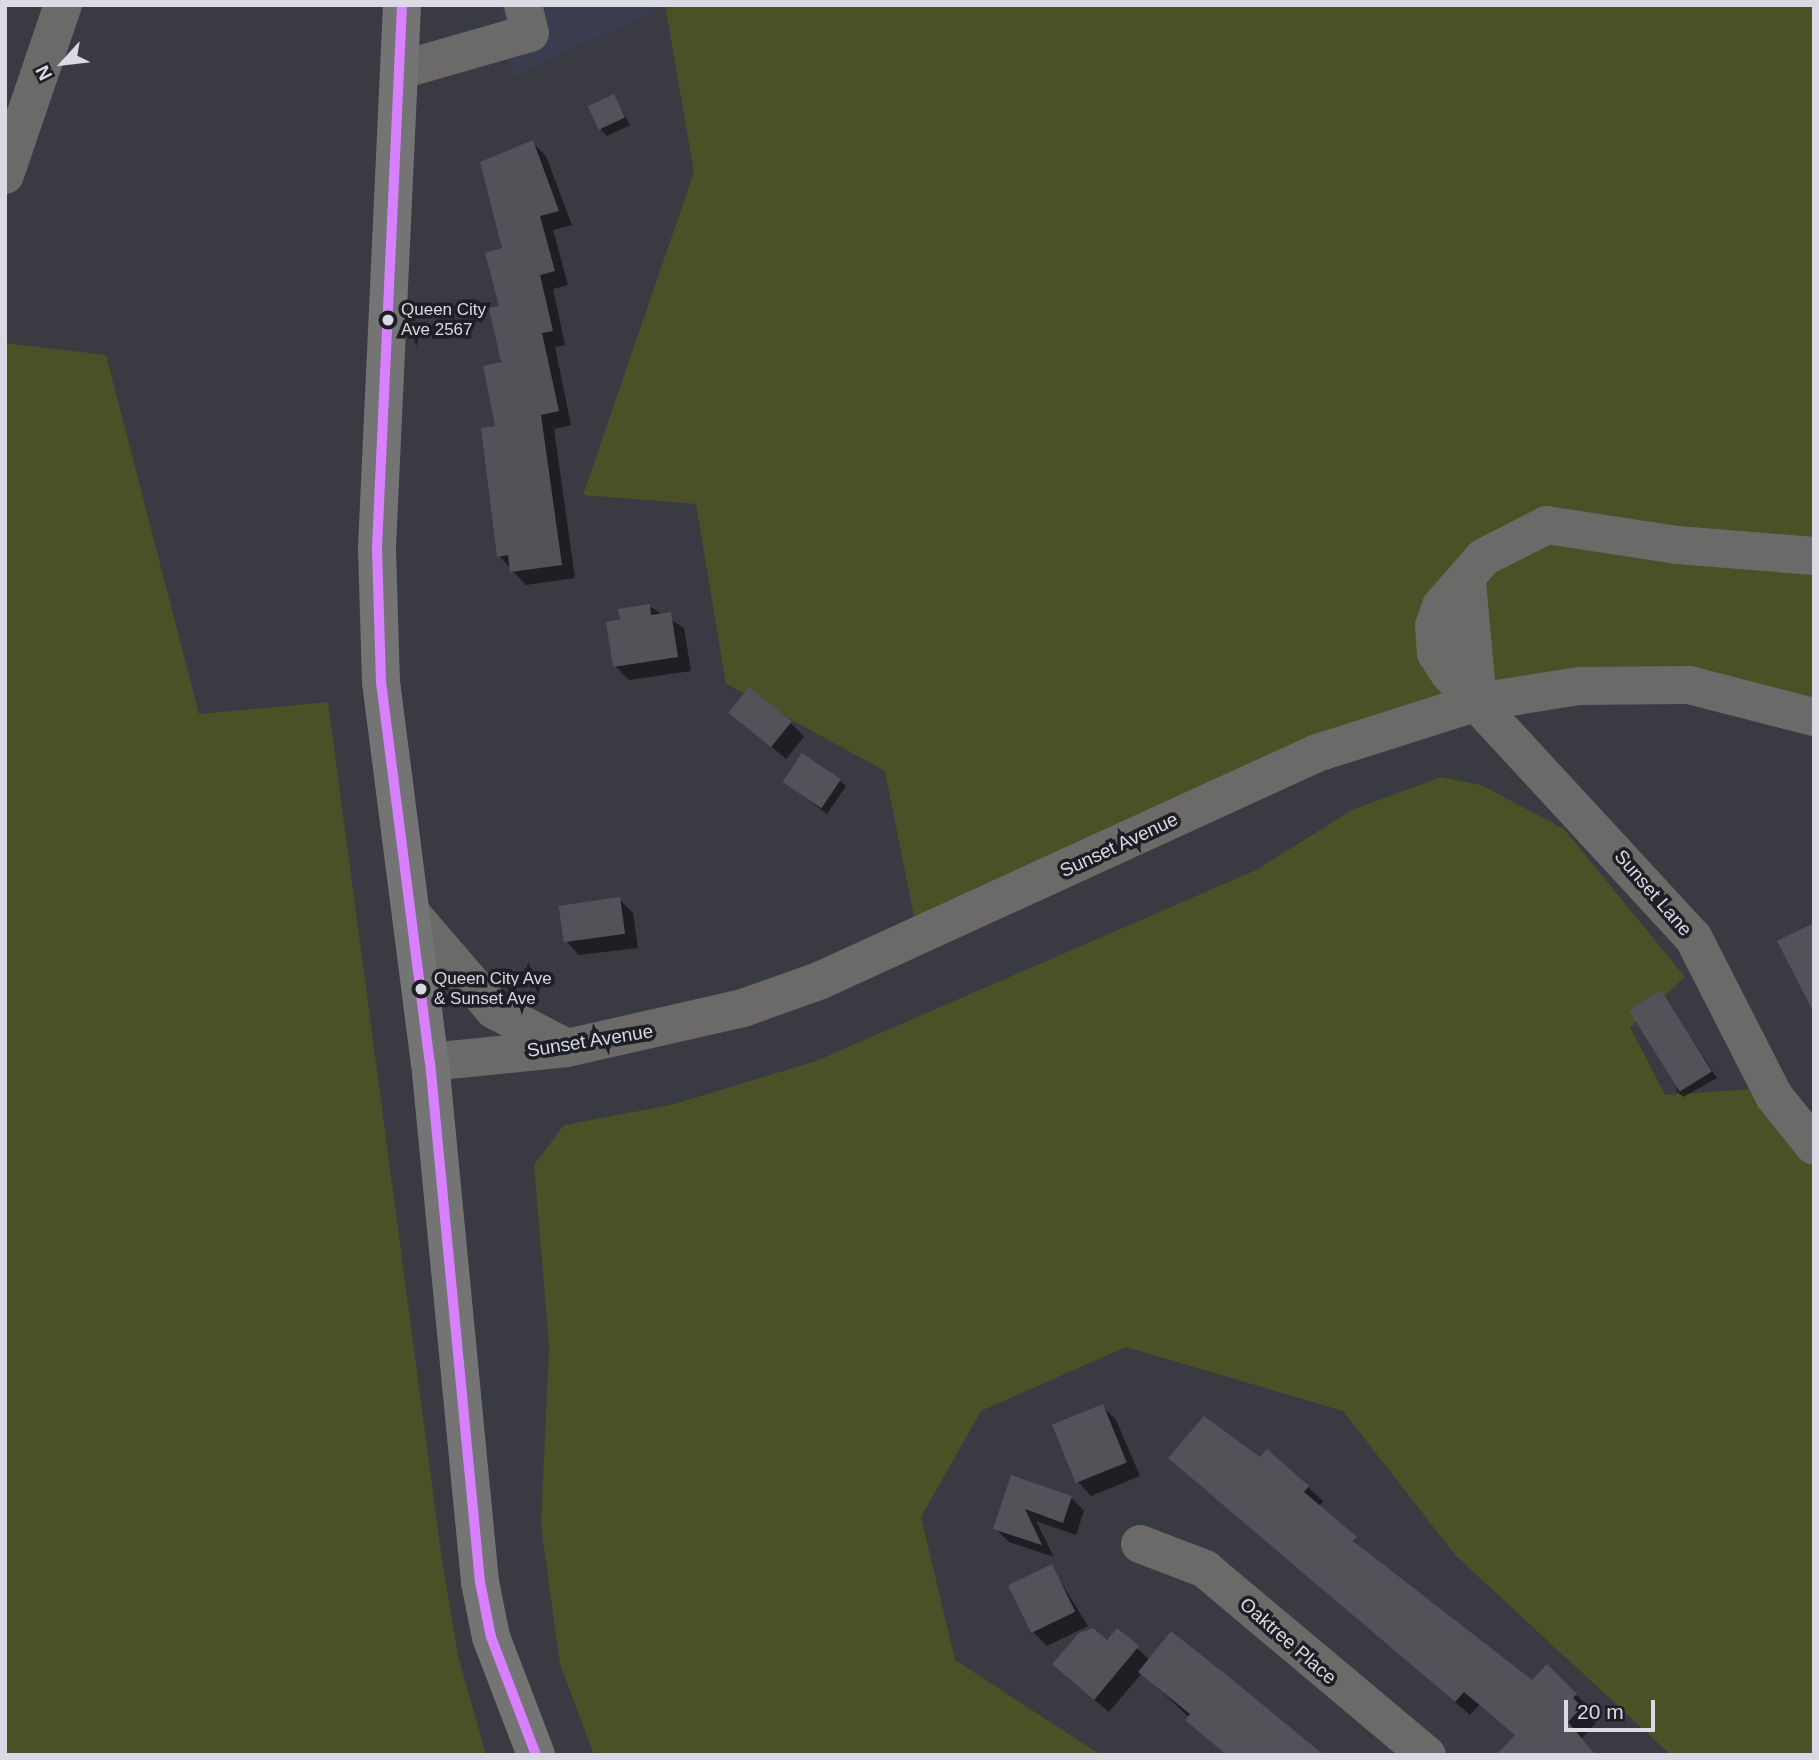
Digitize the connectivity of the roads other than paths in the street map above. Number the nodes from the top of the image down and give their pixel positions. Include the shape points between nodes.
1 (63, 5) edge
2 (402, 5) edge
3 (523, 5) edge
4 (401, 70) junction
5 (5, 175) edge
6 (1814, 556) edge
7 (1478, 702) junction
8 (1814, 717) edge
9 (411, 912) junction
10 (567, 1048) junction
11 (430, 1062) junction
12 (1814, 1146) edge
13 (1140, 1544) dead end
14 (536, 1755) edge
15 (1427, 1755) edge

1 - 5 street
2 - 4 main road
3 - 4 street via 530,33
4 - 9 main road via 377,548 381,682
6 - 7 street via 1676,545 1547,525 1483,557 1467,582
7 - 8 street, Sunset Avenue via 1578,687 1689,685
7 - 10 street, Sunset Avenue via 1317,753 821,980 663,1030
7 - 12 street, Sunset Lane via 1693,937 1774,1096
9 - 10 street via 494,1010
9 - 11 main road
10 - 11 street, Sunset Avenue
11 - 14 main road via 480,1581 509,1693
13 - 15 street, Oaktree Place via 1205,1569

